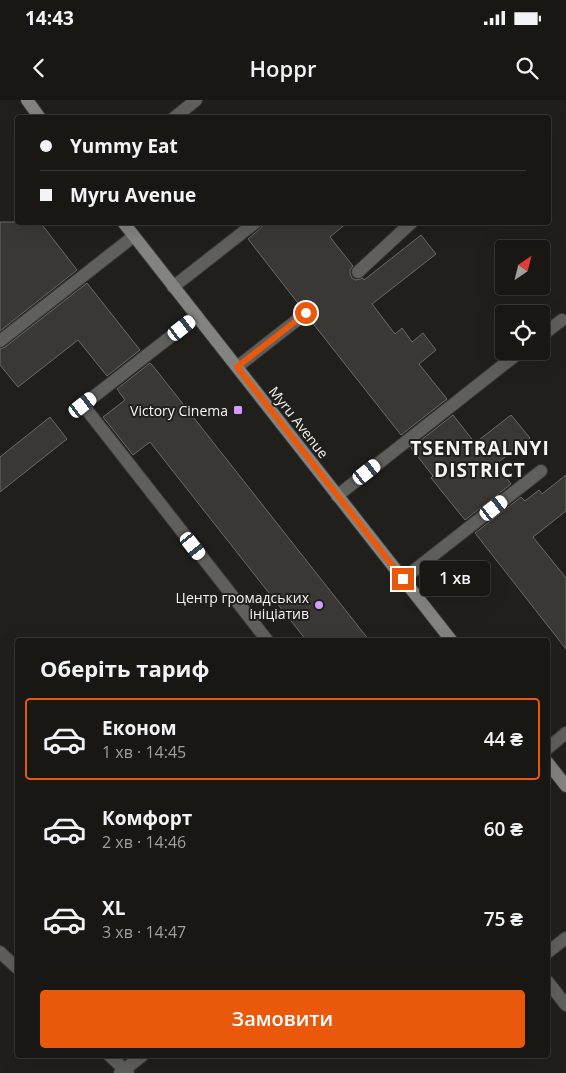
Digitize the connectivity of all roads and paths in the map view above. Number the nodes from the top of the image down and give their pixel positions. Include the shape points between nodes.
1 (27, 100) edge
2 (196, 100) edge
3 (38, 115) edge
4 (178, 115) edge
5 (125, 225) edge
6 (252, 225) edge
7 (409, 225) edge
8 (134, 236) junction
9 (358, 272) dead end
10 (174, 287) junction
11 (306, 313) dead end
12 (197, 316) junction
13 (562, 320) dead end
14 (550, 329) edge
15 (0, 340) edge
16 (510, 360) edge
17 (237, 367) junction
18 (541, 471) dead end
19 (337, 496) junction
20 (403, 579) junction
21 (265, 638) edge
22 (449, 638) edge
23 (566, 733) edge
24 (550, 746) edge
25 (550, 765) edge
26 (566, 786) edge
27 (566, 938) edge
28 (550, 950) edge
29 (0, 952) edge
30 (15, 966) edge
31 (550, 985) edge
32 (566, 1006) edge
33 (112, 1058) edge
34 (140, 1058) edge
35 (124, 1072) edge

1 - 3 main road
2 - 4 street
5 - 8 main road, Myru Avenue
6 - 10 street
7 - 9 street
8 - 10 main road, Myru Avenue
8 - 15 street
10 - 12 main road, Myru Avenue
11 - 17 street
12 - 17 main road, Myru Avenue
12 - 21 street via 83,405
13 - 14 street
16 - 19 street
17 - 19 main road, Myru Avenue
18 - 20 street
19 - 20 main road, Myru Avenue
20 - 22 main road, Myru Avenue
23 - 24 street
25 - 26 main road
27 - 28 street
29 - 30 street
31 - 32 street
33 - 35 street
34 - 35 street

